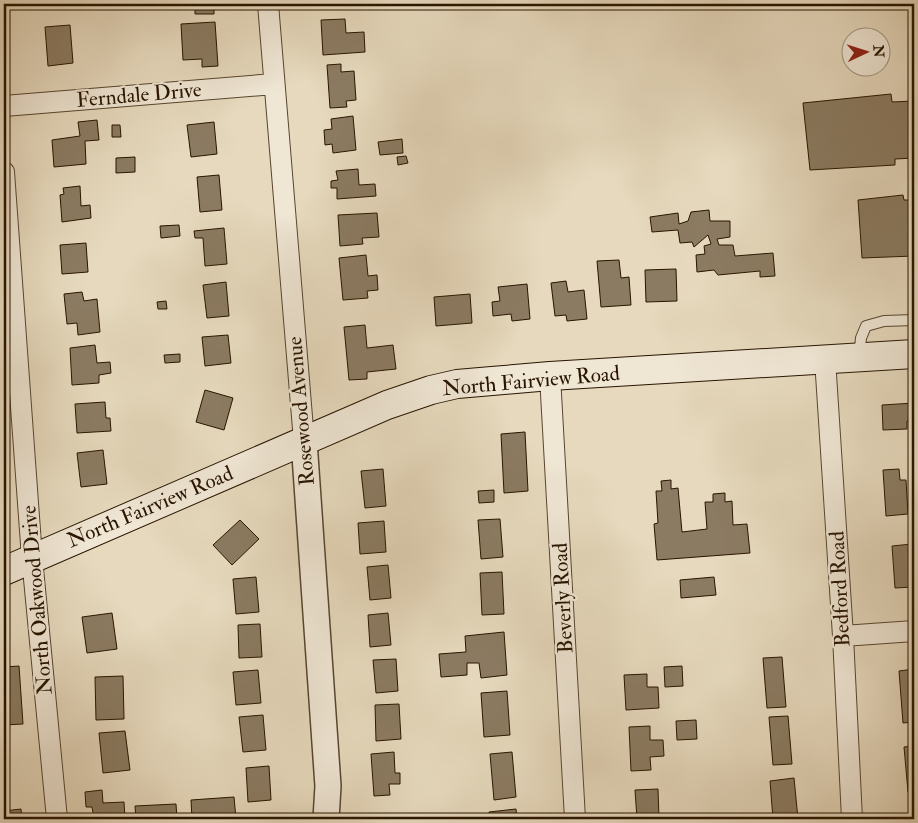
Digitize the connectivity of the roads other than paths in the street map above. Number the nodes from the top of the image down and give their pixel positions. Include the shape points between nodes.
1 (268, 4) edge
2 (274, 84) junction
3 (4, 106) edge
4 (4, 172) edge
5 (914, 320) edge
6 (914, 354) edge
7 (859, 358) junction
8 (825, 360) junction
9 (550, 376) junction
10 (304, 440) junction
11 (32, 558) junction
12 (4, 571) edge
13 (914, 632) edge
14 (843, 636) junction
15 (57, 819) edge
16 (326, 819) edge
17 (575, 819) edge
18 (852, 819) edge

1 - 2 street, Rosewood Avenue
2 - 3 street, Ferndale Drive
2 - 10 street, Rosewood Avenue
4 - 11 street, North Oakwood Drive
5 - 7 lane via 884,321 866,326 860,338
6 - 7 main road, North Fairview Road
7 - 8 main road, North Fairview Road
8 - 9 main road, North Fairview Road
8 - 14 street, Bedford Road
9 - 10 main road, North Fairview Road via 458,384 431,390
9 - 17 street, Beverly Road
10 - 11 main road, North Fairview Road
10 - 16 street, Rosewood Avenue via 328,786
11 - 12 main road, North Fairview Road
11 - 15 street, North Oakwood Drive
13 - 14 street
14 - 18 street, Bedford Road

